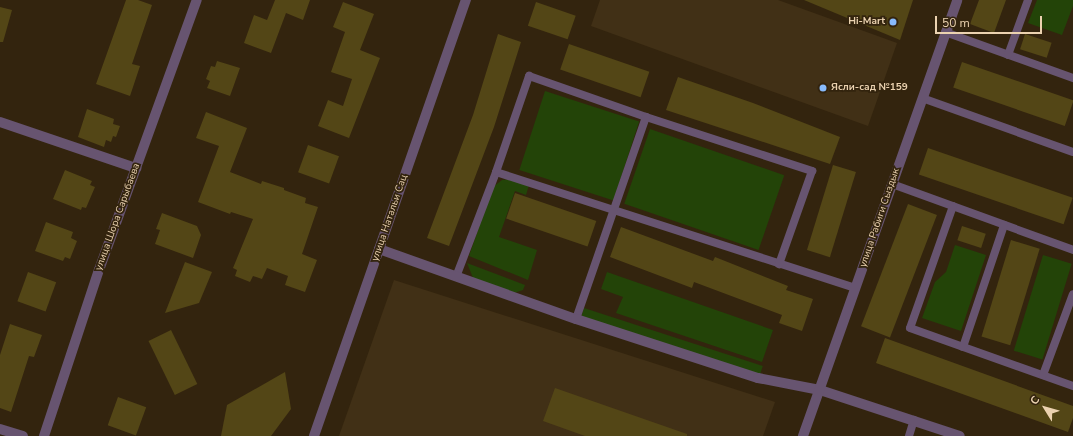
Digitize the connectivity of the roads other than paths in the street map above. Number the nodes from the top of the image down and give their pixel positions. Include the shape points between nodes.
1 (197, 0) edge
2 (466, 0) edge
3 (957, 0) edge
4 (1028, 0) edge
5 (945, 32) junction
6 (1008, 55) junction
7 (1073, 78) edge
8 (922, 98) junction
9 (646, 117) junction
10 (0, 122) edge
11 (1073, 152) edge
12 (136, 168) junction
13 (496, 172) junction
14 (892, 184) junction
15 (953, 206) junction
16 (616, 209) junction
17 (1004, 225) junction
18 (379, 249) junction
19 (1073, 250) edge
20 (780, 264) junction
21 (456, 277) junction
22 (856, 288) junction
23 (1073, 294) edge
24 (576, 320) junction
25 (964, 347) junction
26 (1043, 375) junction
27 (1073, 386) edge
28 (820, 390) junction
29 (914, 420) junction
30 (0, 429) edge
31 (23, 436) edge
32 (44, 436) edge
33 (314, 436) edge
34 (803, 436) edge
35 (909, 436) edge
36 (960, 436) edge

1 - 12 street, улица Шора Сарыбаева
2 - 18 street, улица Натальи Сац
3 - 5 street, улица Рабиги Сыздык
4 - 6 lane
5 - 6 lane
5 - 8 street, улица Рабиги Сыздык
6 - 7 lane
8 - 11 lane
8 - 14 street, улица Рабиги Сыздык
9 - 13 lane via 528,76
9 - 16 lane
9 - 20 lane via 812,171
10 - 12 street
12 - 32 street, улица Шора Сарыбаева
13 - 16 lane
13 - 21 lane
14 - 15 lane
14 - 22 street, улица Рабиги Сыздык
15 - 17 lane
15 - 25 lane via 910,328
16 - 20 lane
16 - 24 lane
17 - 19 lane
17 - 25 lane
18 - 21 street
18 - 33 street, улица Натальи Сац
20 - 22 lane
21 - 24 street
22 - 28 street, улица Рабиги Сыздык
23 - 26 lane
24 - 28 street via 758,378
25 - 26 lane
26 - 27 lane
28 - 29 street
28 - 34 street, улица Рабиги Сыздык
29 - 35 lane
29 - 36 street
30 - 31 street

